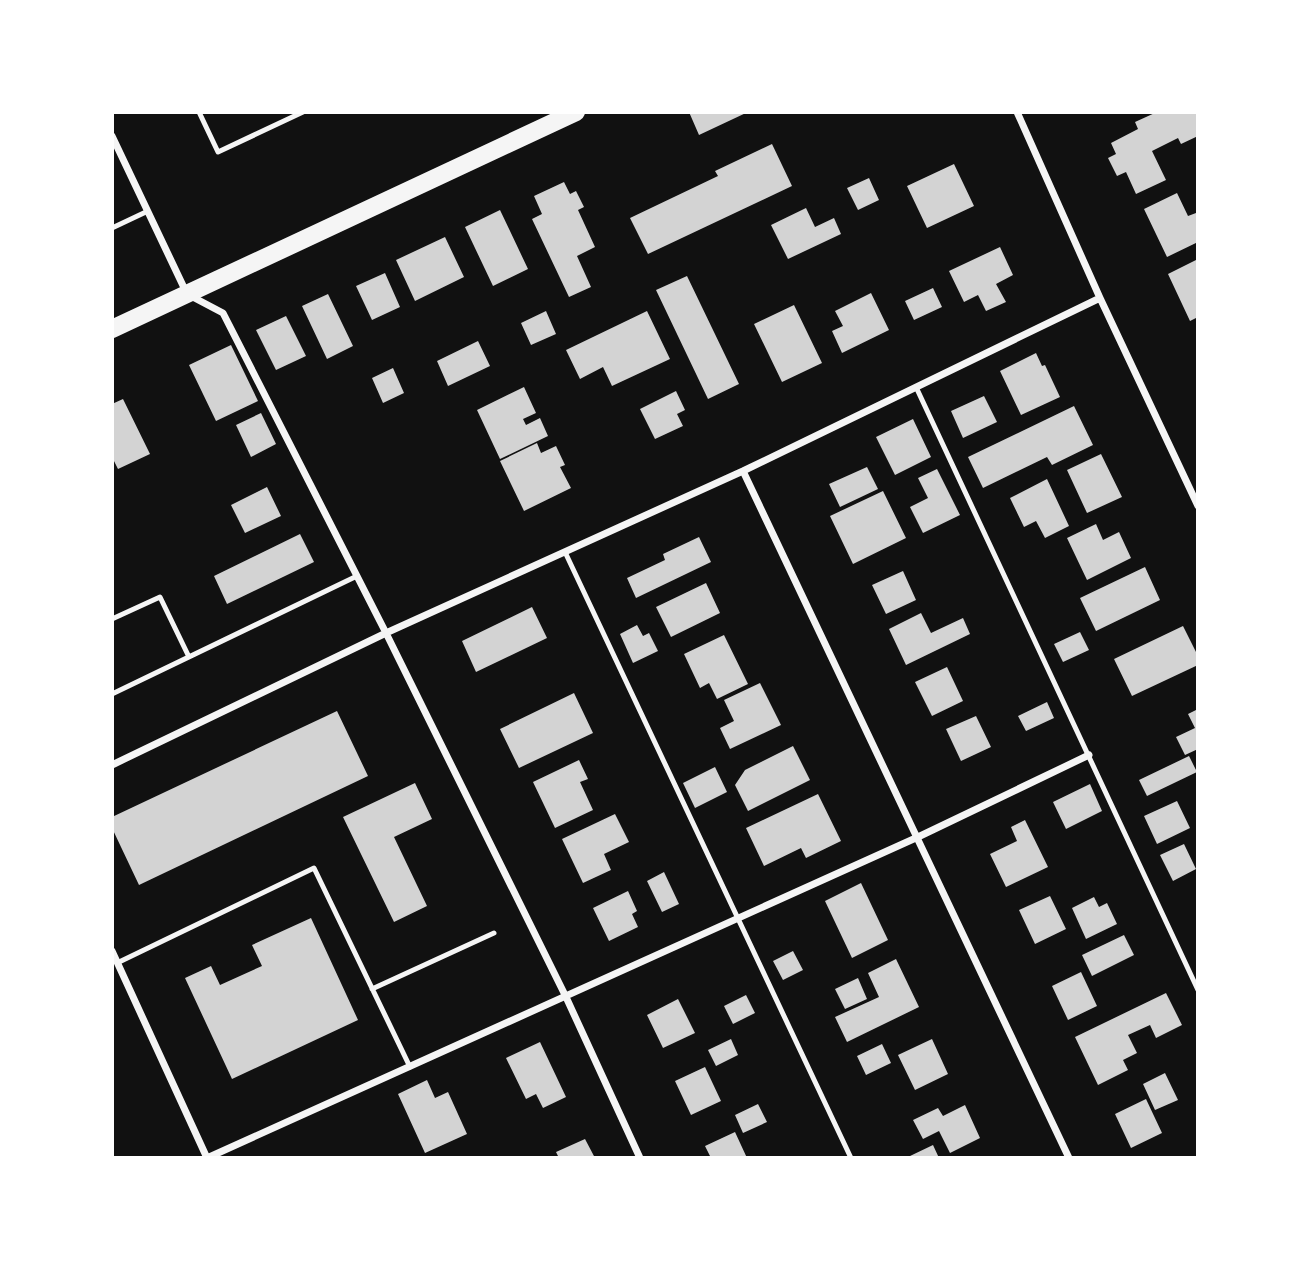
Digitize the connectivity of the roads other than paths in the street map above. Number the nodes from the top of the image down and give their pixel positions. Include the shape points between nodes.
1 (199, 112) edge
2 (303, 112) edge
3 (575, 112) edge
4 (1017, 112) edge
5 (112, 135) edge
6 (115, 148) edge
7 (148, 211) junction
8 (112, 228) edge
9 (187, 294) junction
10 (1100, 298) junction
11 (112, 329) edge
12 (916, 387) junction
13 (743, 471) junction
14 (1198, 506) edge
15 (565, 552) junction
16 (357, 576) junction
17 (112, 619) edge
18 (386, 633) junction
19 (189, 657) junction
20 (112, 694) edge
21 (1088, 755) junction
22 (112, 765) edge
23 (918, 837) junction
24 (739, 918) junction
25 (494, 933) dead end
26 (112, 951) edge
27 (117, 963) junction
28 (372, 989) junction
29 (1198, 989) edge
30 (566, 997) junction
31 (410, 1067) junction
32 (207, 1158) edge
33 (640, 1158) edge
34 (851, 1158) edge
35 (1069, 1158) edge

1 - 2 lane via 218,152
3 - 9 main road
4 - 10 street
5 - 6 street
6 - 7 street
7 - 8 lane
7 - 9 street
9 - 11 main road
9 - 16 street via 223,313
10 - 12 street
10 - 14 street
12 - 13 street
12 - 21 lane
13 - 15 street
13 - 23 street
15 - 18 street
15 - 24 lane
16 - 18 street
16 - 19 lane
17 - 19 lane via 160,597
18 - 22 street
18 - 30 street
19 - 20 lane
21 - 23 street
21 - 29 lane
23 - 24 street
23 - 35 street
24 - 30 street
24 - 34 lane
25 - 28 lane
26 - 27 street
27 - 28 lane via 314,869
27 - 32 street
28 - 31 lane
30 - 31 street
30 - 33 street
31 - 32 street

